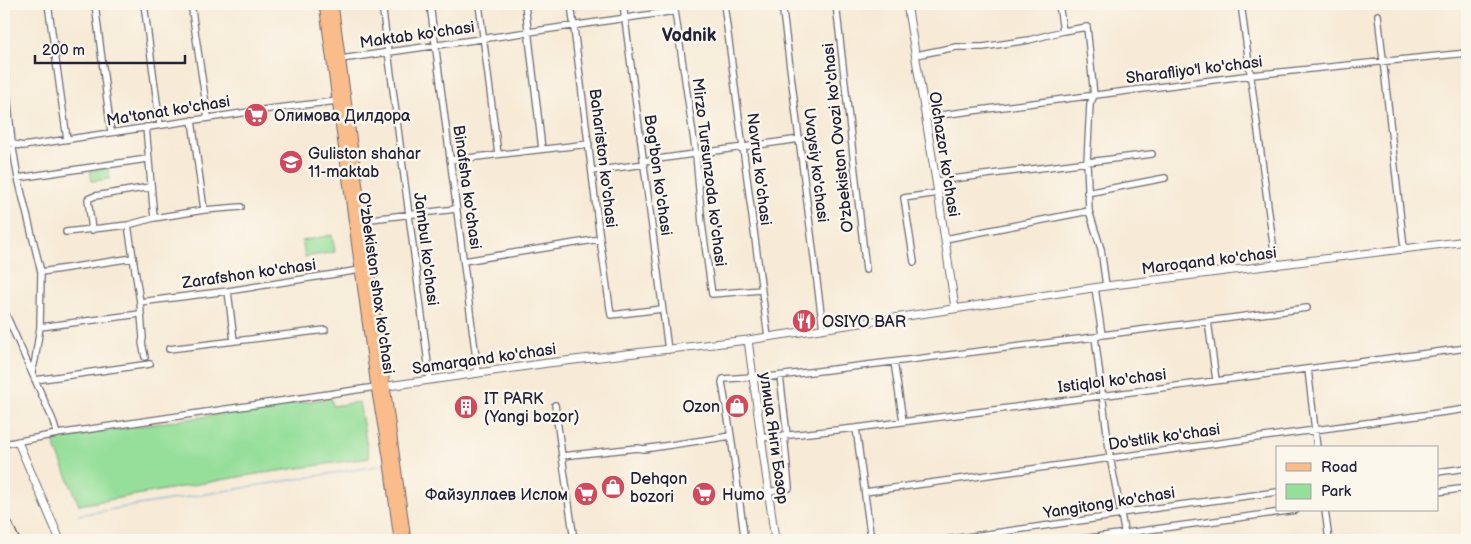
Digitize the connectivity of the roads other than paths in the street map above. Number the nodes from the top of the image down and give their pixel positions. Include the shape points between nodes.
1 (48, 4) edge
2 (95, 4) edge
3 (144, 4) edge
4 (191, 4) edge
5 (324, 4) edge
6 (334, 4) edge
7 (382, 4) edge
8 (430, 4) edge
9 (479, 4) edge
10 (525, 4) edge
11 (571, 4) edge
12 (623, 4) edge
13 (674, 4) edge
14 (724, 4) edge
15 (782, 4) edge
16 (836, 4) edge
17 (907, 4) edge
18 (1059, 4) edge
19 (1242, 4) edge
20 (675, 12) junction
21 (1378, 15) dead end
22 (625, 19) junction
23 (574, 26) junction
24 (1063, 31) junction
25 (528, 32) junction
26 (483, 39) junction
27 (436, 46) junction
28 (388, 52) junction
29 (1467, 53) edge
30 (916, 55) junction
31 (341, 59) junction
32 (1382, 61) junction
33 (4, 63) edge
34 (1252, 75) junction
35 (1094, 96) junction
36 (337, 101) junction
37 (926, 117) junction
38 (208, 118) junction
39 (192, 120) junction
40 (160, 125) junction
41 (146, 127) junction
42 (111, 132) junction
43 (67, 139) junction
44 (800, 139) junction
45 (4, 142) edge
46 (12, 143) junction
47 (589, 144) junction
48 (744, 148) junction
49 (542, 149) junction
50 (498, 154) junction
51 (1152, 154) dead end
52 (696, 155) junction
53 (147, 159) junction
54 (450, 160) junction
55 (644, 163) junction
56 (1086, 163) junction
57 (592, 171) junction
58 (18, 178) junction
59 (1165, 178) dead end
60 (936, 181) junction
61 (150, 186) junction
62 (938, 192) junction
63 (1087, 194) junction
64 (241, 207) dead end
65 (456, 209) junction
66 (204, 210) junction
67 (1089, 212) junction
68 (409, 215) junction
69 (154, 218) junction
70 (362, 220) junction
71 (128, 224) junction
72 (92, 230) junction
73 (66, 232) dead end
74 (600, 239) junction
75 (945, 239) junction
76 (1467, 241) edge
77 (1404, 248) junction
78 (133, 258) junction
79 (464, 261) junction
80 (914, 262) dead end
81 (1276, 266) junction
82 (360, 270) junction
83 (866, 270) dead end
84 (41, 272) junction
85 (1106, 286) junction
86 (1095, 288) junction
87 (761, 290) junction
88 (228, 291) junction
89 (140, 302) junction
90 (955, 308) junction
91 (1307, 308) dead end
92 (662, 309) junction
93 (4, 310) edge
94 (140, 314) junction
95 (1208, 321) junction
96 (40, 328) junction
97 (823, 329) junction
98 (325, 330) dead end
99 (1102, 335) junction
100 (768, 337) junction
101 (1095, 337) junction
102 (748, 340) junction
103 (234, 341) junction
104 (1467, 348) edge
105 (169, 349) dead end
106 (668, 350) junction
107 (145, 357) dead end
108 (894, 362) junction
109 (150, 364) dead end
110 (1308, 369) junction
111 (32, 372) junction
112 (478, 373) junction
113 (780, 376) junction
114 (753, 378) junction
115 (430, 379) junction
116 (35, 380) junction
117 (1216, 380) junction
118 (380, 387) junction
119 (1102, 395) junction
120 (555, 405) dead end
121 (1467, 409) edge
122 (903, 421) junction
123 (856, 428) junction
124 (1314, 429) junction
125 (58, 434) junction
126 (786, 435) junction
127 (732, 436) junction
128 (761, 438) junction
129 (18, 442) junction
130 (4, 444) edge
131 (1317, 446) edge
132 (562, 456) junction
133 (1110, 457) junction
134 (1467, 468) edge
135 (1438, 472) edge
136 (394, 475) junction
137 (1467, 488) edge
138 (768, 492) junction
139 (865, 492) junction
140 (1276, 492) edge
141 (1438, 492) edge
142 (1282, 512) edge
143 (1325, 512) edge
144 (1120, 514) junction
145 (1125, 534) junction
146 (744, 535) dead end
147 (60, 540) edge
148 (399, 540) edge
149 (406, 540) edge
150 (574, 540) edge
151 (775, 540) edge
152 (871, 540) edge
153 (946, 540) edge
154 (1074, 540) edge
155 (1126, 540) edge
156 (1329, 540) edge

1 - 43 street
2 - 42 street
3 - 40 street
4 - 38 street
5 - 36 main road, O'zbekiston shox ko'chasi
6 - 31 main road, O'zbekiston shox ko'chasi
7 - 28 street, Jambul ko'chasi
8 - 27 street, Binafsha ko'chasi
9 - 26 street
10 - 25 street
11 - 23 street, Bahariston ko'chasi
12 - 22 street, Bog'bon ko'chasi
13 - 20 street, Mirzo Tursunzoda ko'chasi
14 - 48 street, Navruz ko'chasi
15 - 44 street, Uvaysiy ko'chasi
16 - 83 street, O'zbekiston Ovozi ko'chasi
17 - 30 street, Olchazor ko'chasi
18 - 24 street
19 - 34 street
20 - 22 street, Maktab ko'chasi
20 - 52 street, Mirzo Tursunzoda ko'chasi
21 - 32 street
22 - 23 street, Maktab ko'chasi
22 - 55 street, Bog'bon ko'chasi
23 - 25 street, Maktab ko'chasi
23 - 47 street, Bahariston ko'chasi
24 - 30 street via 1029,40 983,47 956,47
24 - 35 street via 1087,27
25 - 26 street, Maktab ko'chasi
25 - 49 street
26 - 27 street, Maktab ko'chasi
26 - 50 street
27 - 28 street, Maktab ko'chasi
27 - 54 street, Binafsha ko'chasi
28 - 31 street, Maktab ko'chasi
28 - 68 street, Jambul ko'chasi
29 - 32 street, Sharafliyo'l ko'chasi
30 - 37 street, Olchazor ko'chasi
31 - 70 main road, O'zbekiston shox ko'chasi
32 - 34 street, Sharafliyo'l ko'chasi
32 - 77 street
33 - 46 street
34 - 35 street, Sharafliyo'l ko'chasi
34 - 81 street
35 - 37 street, Sharafliyo'l ko'chasi
35 - 56 street via 1090,104
36 - 38 street, Ma'tonat ko'chasi
36 - 82 main road, O'zbekiston shox ko'chasi
37 - 60 street, Olchazor ko'chasi
38 - 39 street, Ma'tonat ko'chasi
39 - 40 street, Ma'tonat ko'chasi
39 - 66 street
40 - 41 street, Ma'tonat ko'chasi
41 - 42 street, Ma'tonat ko'chasi
41 - 53 street
42 - 43 street, Ma'tonat ko'chasi
43 - 46 street, Ma'tonat ko'chasi via 22,146
44 - 48 street
44 - 97 street, Uvaysiy ko'chasi
45 - 46 street, Ma'tonat ko'chasi
46 - 58 street
47 - 49 street
47 - 57 street, Bahariston ko'chasi
48 - 52 street
48 - 87 street, Navruz ko'chasi
49 - 50 street
50 - 54 street
51 - 56 street
52 - 55 street
52 - 87 street, Mirzo Tursunzoda ko'chasi via 712,294
53 - 58 street
53 - 61 street
54 - 65 street, Binafsha ko'chasi
55 - 57 street
55 - 92 street, Bog'bon ko'chasi
56 - 60 street
56 - 63 street
57 - 74 street, Bahariston ko'chasi
58 - 84 street
59 - 63 street
60 - 62 street, Olchazor ko'chasi
61 - 69 street
61 - 72 street via 88,199
62 - 75 street, Olchazor ko'chasi
62 - 80 street via 904,198
63 - 67 street
64 - 66 street
65 - 68 street
65 - 79 street, Binafsha ko'chasi
66 - 69 street
67 - 75 street
67 - 85 street via 1101,249
68 - 70 street
68 - 115 street, Jambul ko'chasi
69 - 71 street
70 - 118 main road, O'zbekiston shox ko'chasi
71 - 72 street
71 - 78 street
72 - 73 street
74 - 79 street
74 - 92 street, Bahariston ko'chasi via 611,315
75 - 90 street, Olchazor ko'chasi
76 - 77 street, Maroqand ko'chasi
77 - 81 street, Maroqand ko'chasi
78 - 84 street
78 - 89 street
79 - 112 street, Binafsha ko'chasi
81 - 85 street, Maroqand ko'chasi
82 - 88 street, Zarafshon ko'chasi
82 - 118 main road, O'zbekiston shox ko'chasi
84 - 96 street
85 - 86 street, Maroqand ko'chasi
86 - 90 street, Maroqand ko'chasi
86 - 99 street
87 - 100 street, Navruz ko'chasi
88 - 89 street, Zarafshon ko'chasi
88 - 103 street
89 - 94 street
90 - 97 street, Samarqand ko'chasi
91 - 95 street
92 - 106 street, Bog'bon ko'chasi
93 - 111 street
94 - 96 street
94 - 107 street
95 - 99 street
95 - 117 street
96 - 111 street
97 - 100 street, Samarqand ko'chasi
98 - 103 street
99 - 101 street
100 - 102 street, Samarqand ko'chasi
101 - 108 street
101 - 119 street
102 - 106 street, Samarqand ko'chasi
102 - 114 street, улица Янги Бозор
103 - 105 street
104 - 110 street, Istiqlol ko'chasi
106 - 112 street, Samarqand ko'chasi
108 - 113 street
108 - 122 street
109 - 116 street
110 - 117 street, Istiqlol ko'chasi
110 - 124 street
111 - 116 street
112 - 115 street, Samarqand ko'chasi
113 - 114 street
113 - 126 street
114 - 127 street via 723,379
114 - 128 street, улица Янги Бозор
115 - 118 street, Samarqand ko'chasi
116 - 125 street
117 - 119 street, Istiqlol ko'chasi
118 - 125 street, Samarqand ko'chasi
118 - 136 main road
119 - 122 street, Istiqlol ko'chasi
119 - 133 street
120 - 132 street
121 - 124 street, Do'stlik ko'chasi
122 - 123 street, Istiqlol ko'chasi
123 - 126 street, Istiqlol ko'chasi
123 - 139 street
124 - 131 street
124 - 133 street, Do'stlik ko'chasi
125 - 129 street, Samarqand ko'chasi
126 - 128 street, Istiqlol ko'chasi
126 - 138 street via 790,485 789,488
127 - 132 street via 644,449
127 - 146 street
128 - 138 street, улица Янги Бозор
129 - 130 street, Samarqand ko'chasi
129 - 147 street
132 - 150 street
133 - 139 street, Do'stlik ko'chasi
133 - 144 street
134 - 135 street
136 - 148 main road
136 - 149 main road
137 - 141 street
138 - 151 street, улица Янги Бозор
139 - 152 street
140 - 144 street, Yangitong ko'chasi
142 - 145 street, Yangitong ko'chasi
143 - 156 street
144 - 145 street
144 - 153 street, Yangitong ko'chasi
145 - 154 street, Yangitong ko'chasi
145 - 155 street

